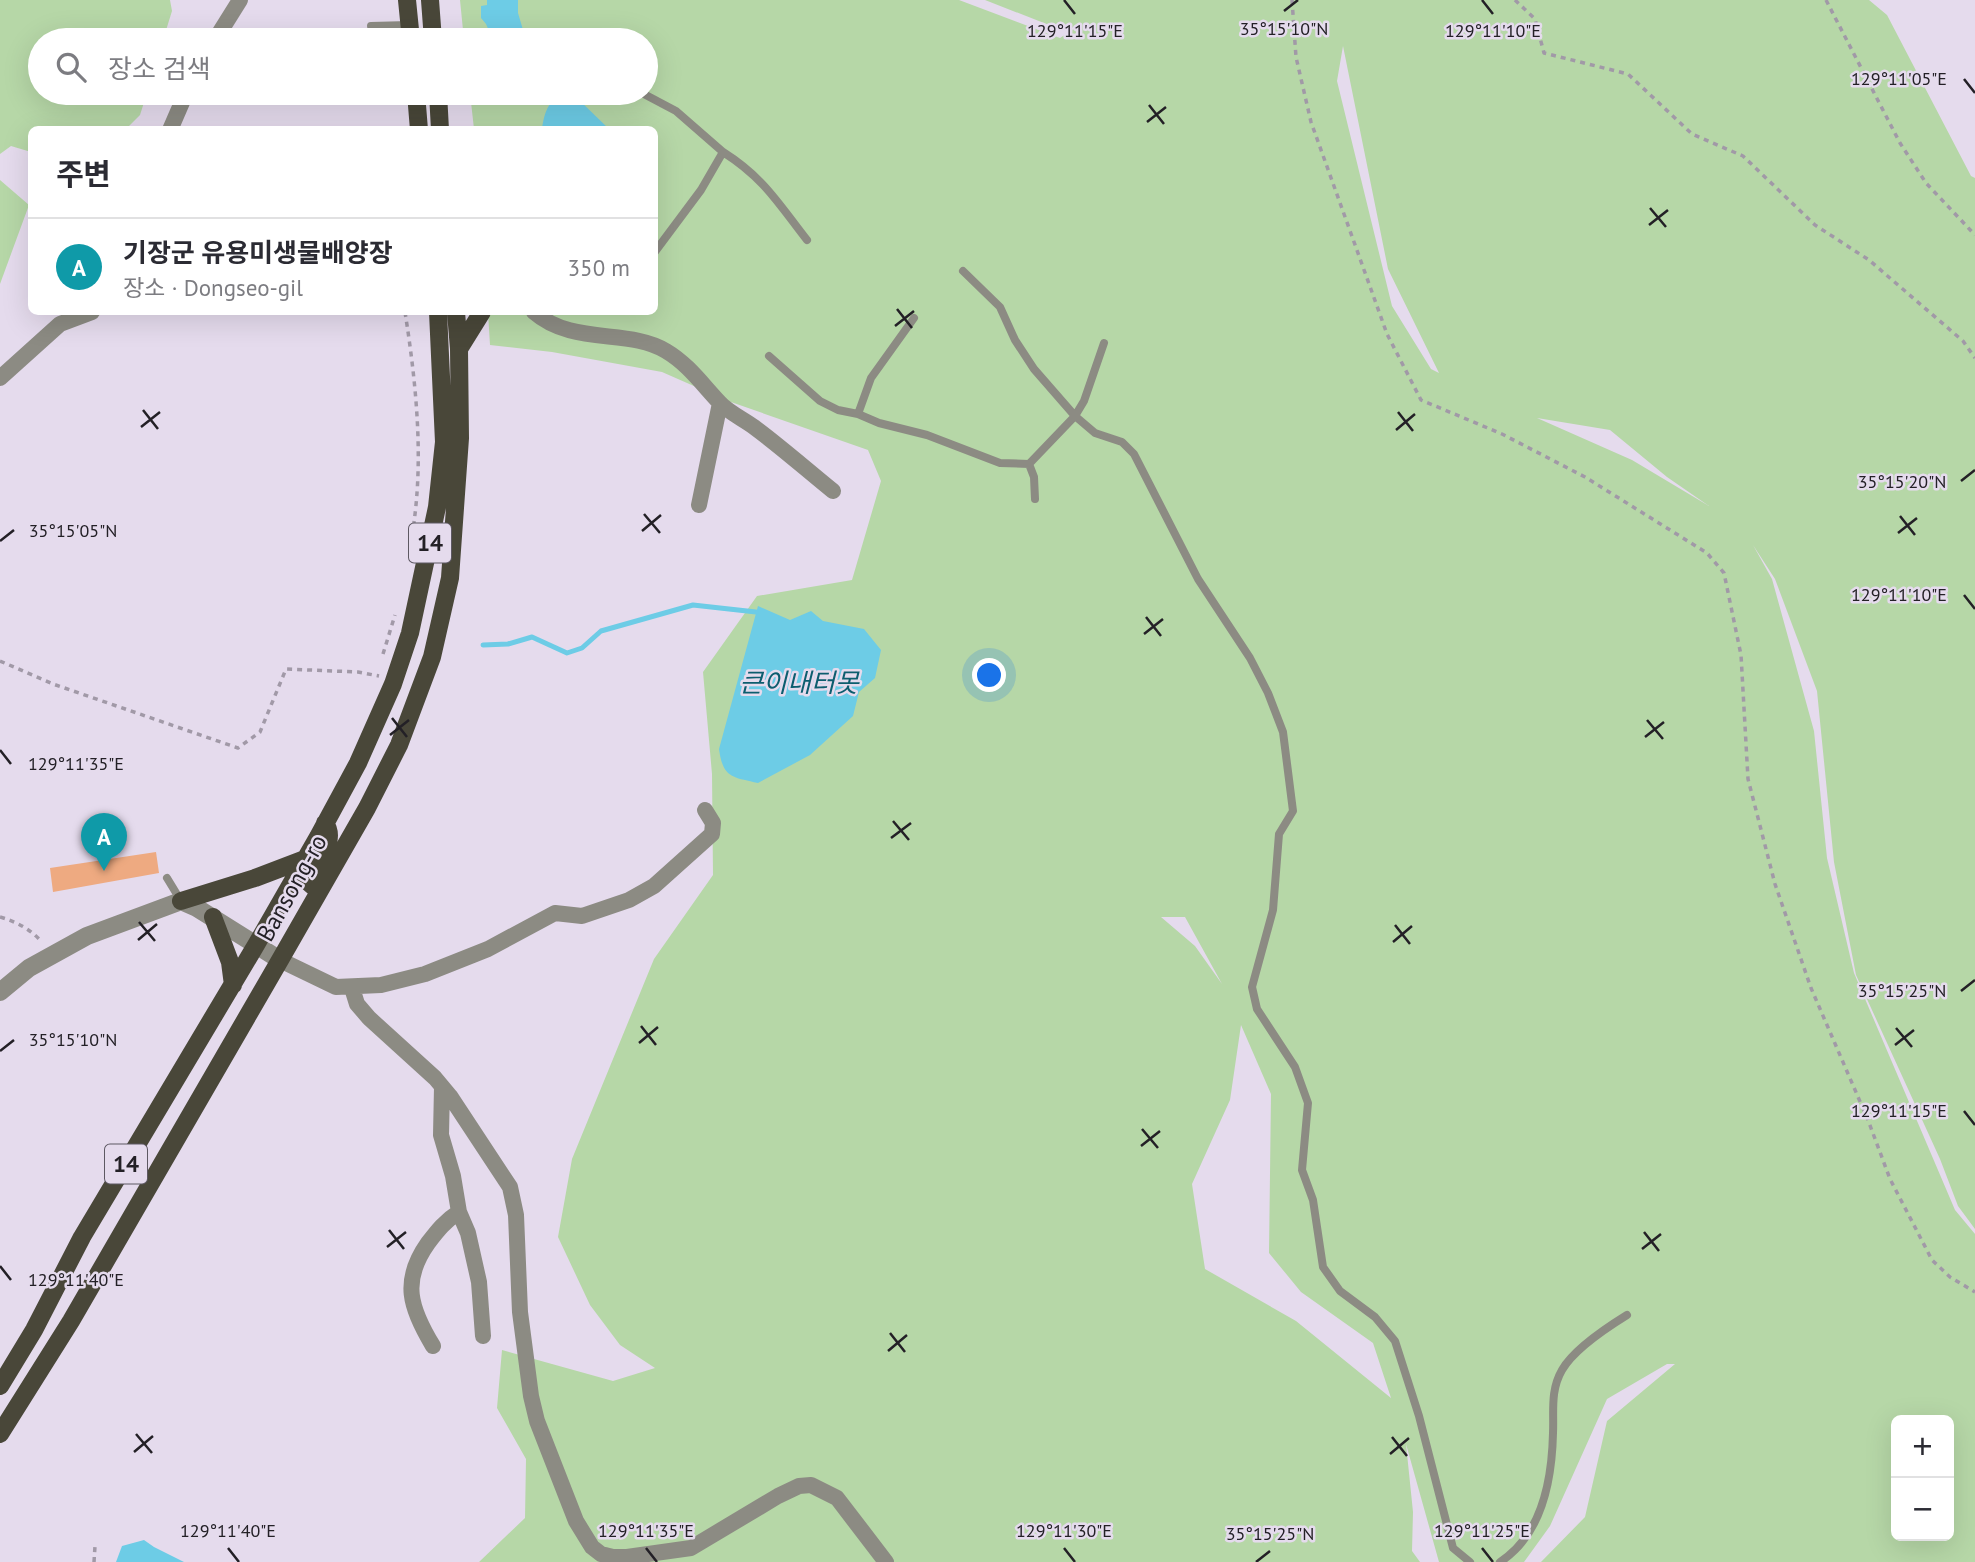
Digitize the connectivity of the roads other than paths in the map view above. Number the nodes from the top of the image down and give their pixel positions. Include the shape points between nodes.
1 (240, 0) edge
2 (407, 0) edge
3 (430, 0) edge
4 (371, 26) dead end
5 (222, 28) edge
6 (384, 28) edge
7 (410, 28) edge
8 (432, 28) edge
9 (658, 101) edge
10 (181, 105) edge
11 (417, 105) edge
12 (439, 105) edge
13 (172, 126) edge
14 (419, 126) edge
15 (440, 126) edge
16 (723, 152) junction
17 (807, 240) dead end
18 (658, 248) edge
19 (962, 271) dead end
20 (84, 315) edge
21 (438, 315) edge
22 (456, 315) edge
23 (480, 315) edge
24 (538, 315) edge
25 (914, 318) dead end
26 (1104, 342) dead end
27 (459, 349) junction
28 (769, 356) dead end
29 (0, 378) edge
30 (720, 404) junction
31 (858, 414) junction
32 (1075, 416) junction
33 (1029, 464) junction
34 (833, 491) dead end
35 (1035, 499) dead end
36 (699, 505) dead end
37 (705, 810) dead end
38 (325, 823) junction
39 (305, 859) junction
40 (167, 878) dead end
41 (321, 886) junction
42 (181, 901) junction
43 (213, 917) junction
44 (257, 945) junction
45 (280, 960) junction
46 (233, 985) junction
47 (352, 988) junction
48 (0, 992) edge
49 (442, 1087) junction
50 (459, 1212) junction
51 (1627, 1315) dead end
52 (484, 1336) dead end
53 (433, 1346) dead end
54 (0, 1386) edge
55 (0, 1434) edge
56 (886, 1562) edge
57 (1470, 1562) edge
58 (1500, 1562) edge

1 - 5 street
2 - 7 main road
3 - 8 main road
4 - 6 lane
9 - 16 lane via 676,111
10 - 13 street
11 - 14 main road
12 - 15 main road
16 - 17 lane via 769,188
16 - 18 lane
19 - 32 lane via 1000,306 1034,369
20 - 29 street via 60,324
21 - 38 main road, Bansong-ro / 14 via 444,442 437,507 411,633 358,763
22 - 27 main road, Bansong-ro / 14
23 - 27 main road
24 - 30 street via 569,330 664,349 712,391
25 - 31 lane via 871,378
26 - 32 lane
27 - 41 main road, Bansong-ro / 14 via 460,438 450,578 432,657 388,769
28 - 31 lane via 820,401
30 - 34 street
30 - 36 street
31 - 33 lane via 1000,463
32 - 33 lane
32 - 57 lane via 1095,433 1122,442 1135,454 1198,579 1250,658 1283,732 1293,811 1279,834 1273,911 1252,987 1257,1009 1295,1067 1308,1103 1302,1170 1313,1200 1323,1267 1340,1291 1375,1317 1395,1341 1453,1548
33 - 35 lane
37 - 47 street via 713,823 712,834 654,886 629,900 582,916 555,913 452,964 381,985
38 - 39 main road, Bansong-ro / 14
38 - 41 main road via 330,841 308,882 315,888
39 - 42 main road
39 - 44 main road, Bansong-ro / 14
40 - 42 lane
41 - 45 main road, Bansong-ro / 14
42 - 43 street
42 - 48 street via 87,936 29,968
43 - 44 street
43 - 46 main road via 230,962
44 - 45 street
44 - 46 main road, Bansong-ro / 14
45 - 47 street via 336,987
45 - 55 main road, Bansong-ro / 14 via 71,1321
46 - 54 main road, Bansong-ro / 14 via 82,1237
47 - 49 street via 357,1004 369,1018
49 - 50 street via 441,1135
49 - 56 street via 510,1187 531,1396 576,1521 592,1547 601,1554 627,1558 691,1548 778,1496 811,1485 837,1498
50 - 52 street via 479,1282
50 - 53 street via 443,1222 413,1272 410,1292
51 - 58 lane via 1599,1332 1562,1369 1552,1393 1550,1477 1534,1524 1523,1542

